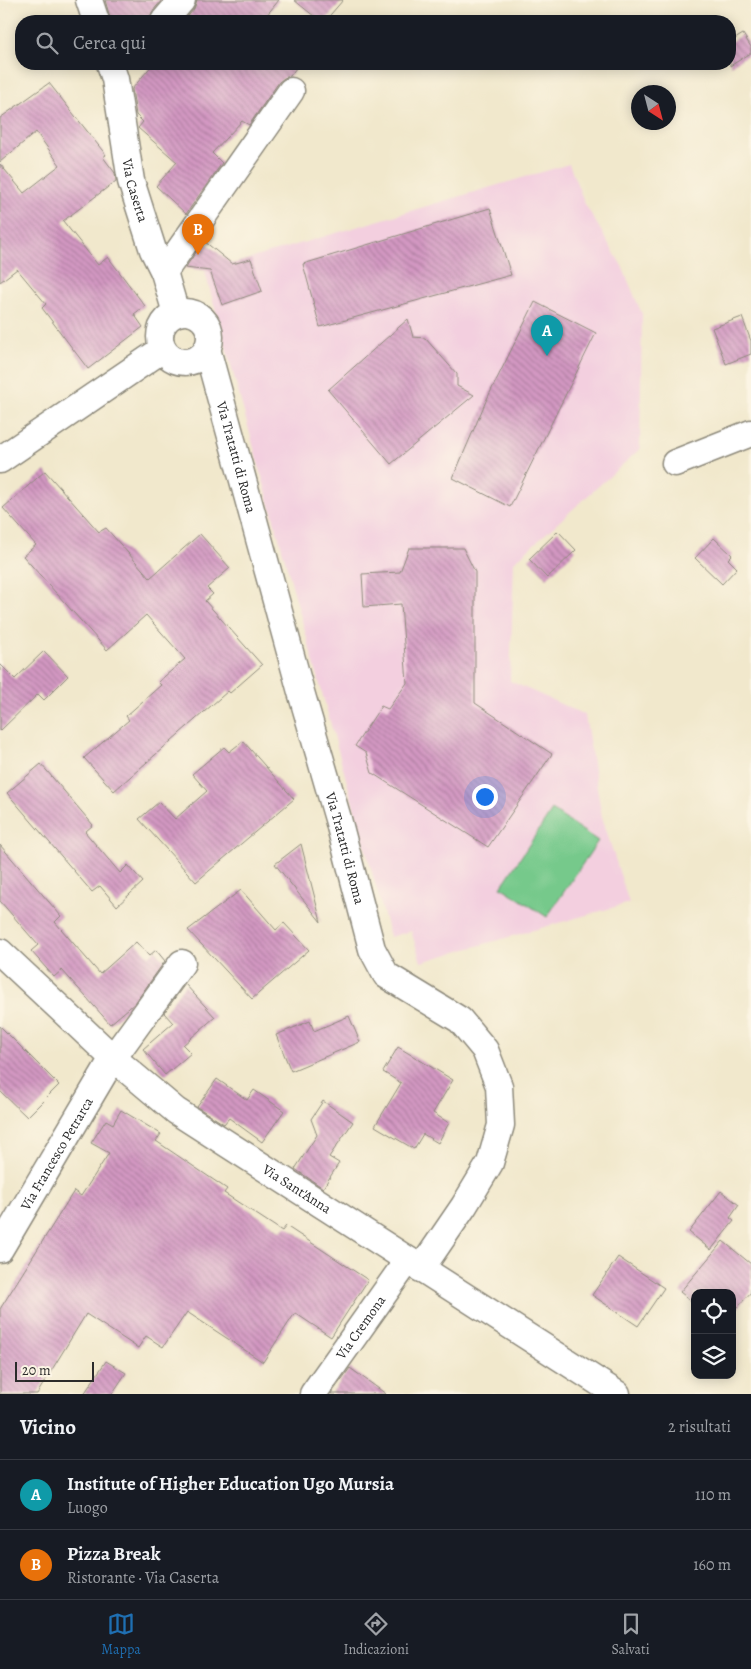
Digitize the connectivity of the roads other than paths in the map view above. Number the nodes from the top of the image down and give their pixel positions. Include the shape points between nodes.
1 (90, 0) edge
2 (182, 0) edge
3 (94, 15) edge
4 (169, 15) edge
5 (118, 70) edge
6 (291, 91) dead end
7 (164, 272) junction
8 (176, 313) junction
9 (163, 349) junction
10 (209, 356) junction
11 (751, 433) edge
12 (0, 460) edge
13 (675, 463) dead end
14 (2, 957) edge
15 (182, 963) dead end
16 (113, 1058) junction
17 (0, 1248) edge
18 (415, 1264) junction
19 (313, 1394) edge
20 (617, 1394) edge

1 - 3 street
2 - 4 street
5 - 7 street, Via Caserta via 131,181 153,250
6 - 7 street
7 - 8 street, Via Caserta
8 - 9 street via 168,317 160,332
8 - 10 street via 191,312 204,320 211,334
9 - 10 street via 174,360 189,362
9 - 12 street
10 - 18 street, Via Tratatti di Roma via 372,949 386,975 460,1020 485,1050 499,1086 501,1125 490,1163 464,1206
11 - 13 street
14 - 16 street, Via Sant'Anna
15 - 16 street, Via Francesco Petrarca
16 - 17 street, Via Francesco Petrarca
16 - 18 street, Via Sant'Anna via 176,1110
18 - 19 street, Via Cremona
18 - 20 street, Via Sant'Anna

